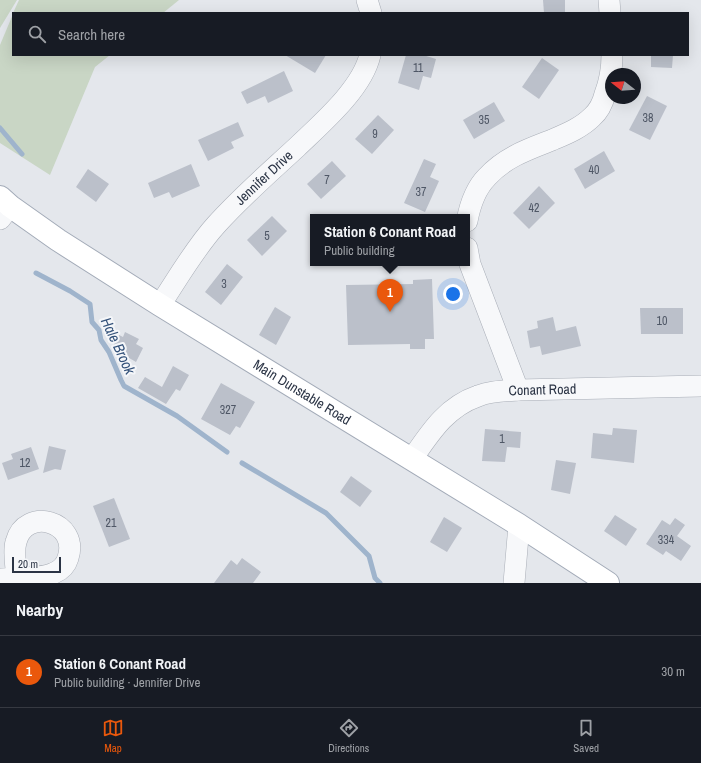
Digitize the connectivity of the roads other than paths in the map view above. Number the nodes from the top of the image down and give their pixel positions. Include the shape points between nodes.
1 (367, 0) edge
2 (609, 0) edge
3 (371, 12) edge
4 (610, 12) edge
5 (370, 56) edge
6 (612, 56) edge
7 (3, 207) edge
8 (468, 214) edge
9 (470, 264) edge
10 (160, 305) junction
11 (701, 386) edge
12 (518, 390) junction
13 (412, 459) junction
14 (518, 525) junction
15 (514, 583) edge
16 (608, 583) edge

1 - 3 street
2 - 4 street
5 - 10 street, Jennifer Drive via 348,96 214,227
6 - 8 street via 608,85 602,104 593,117 578,128 511,157 486,177
7 - 10 main road, Main Dunstable Road
9 - 12 street
10 - 13 main road, Main Dunstable Road
11 - 12 street, Conant Road
12 - 13 street, Conant Road via 478,395 460,404 433,429
13 - 14 main road, Main Dunstable Road
14 - 15 street
14 - 16 main road, Main Dunstable Road

